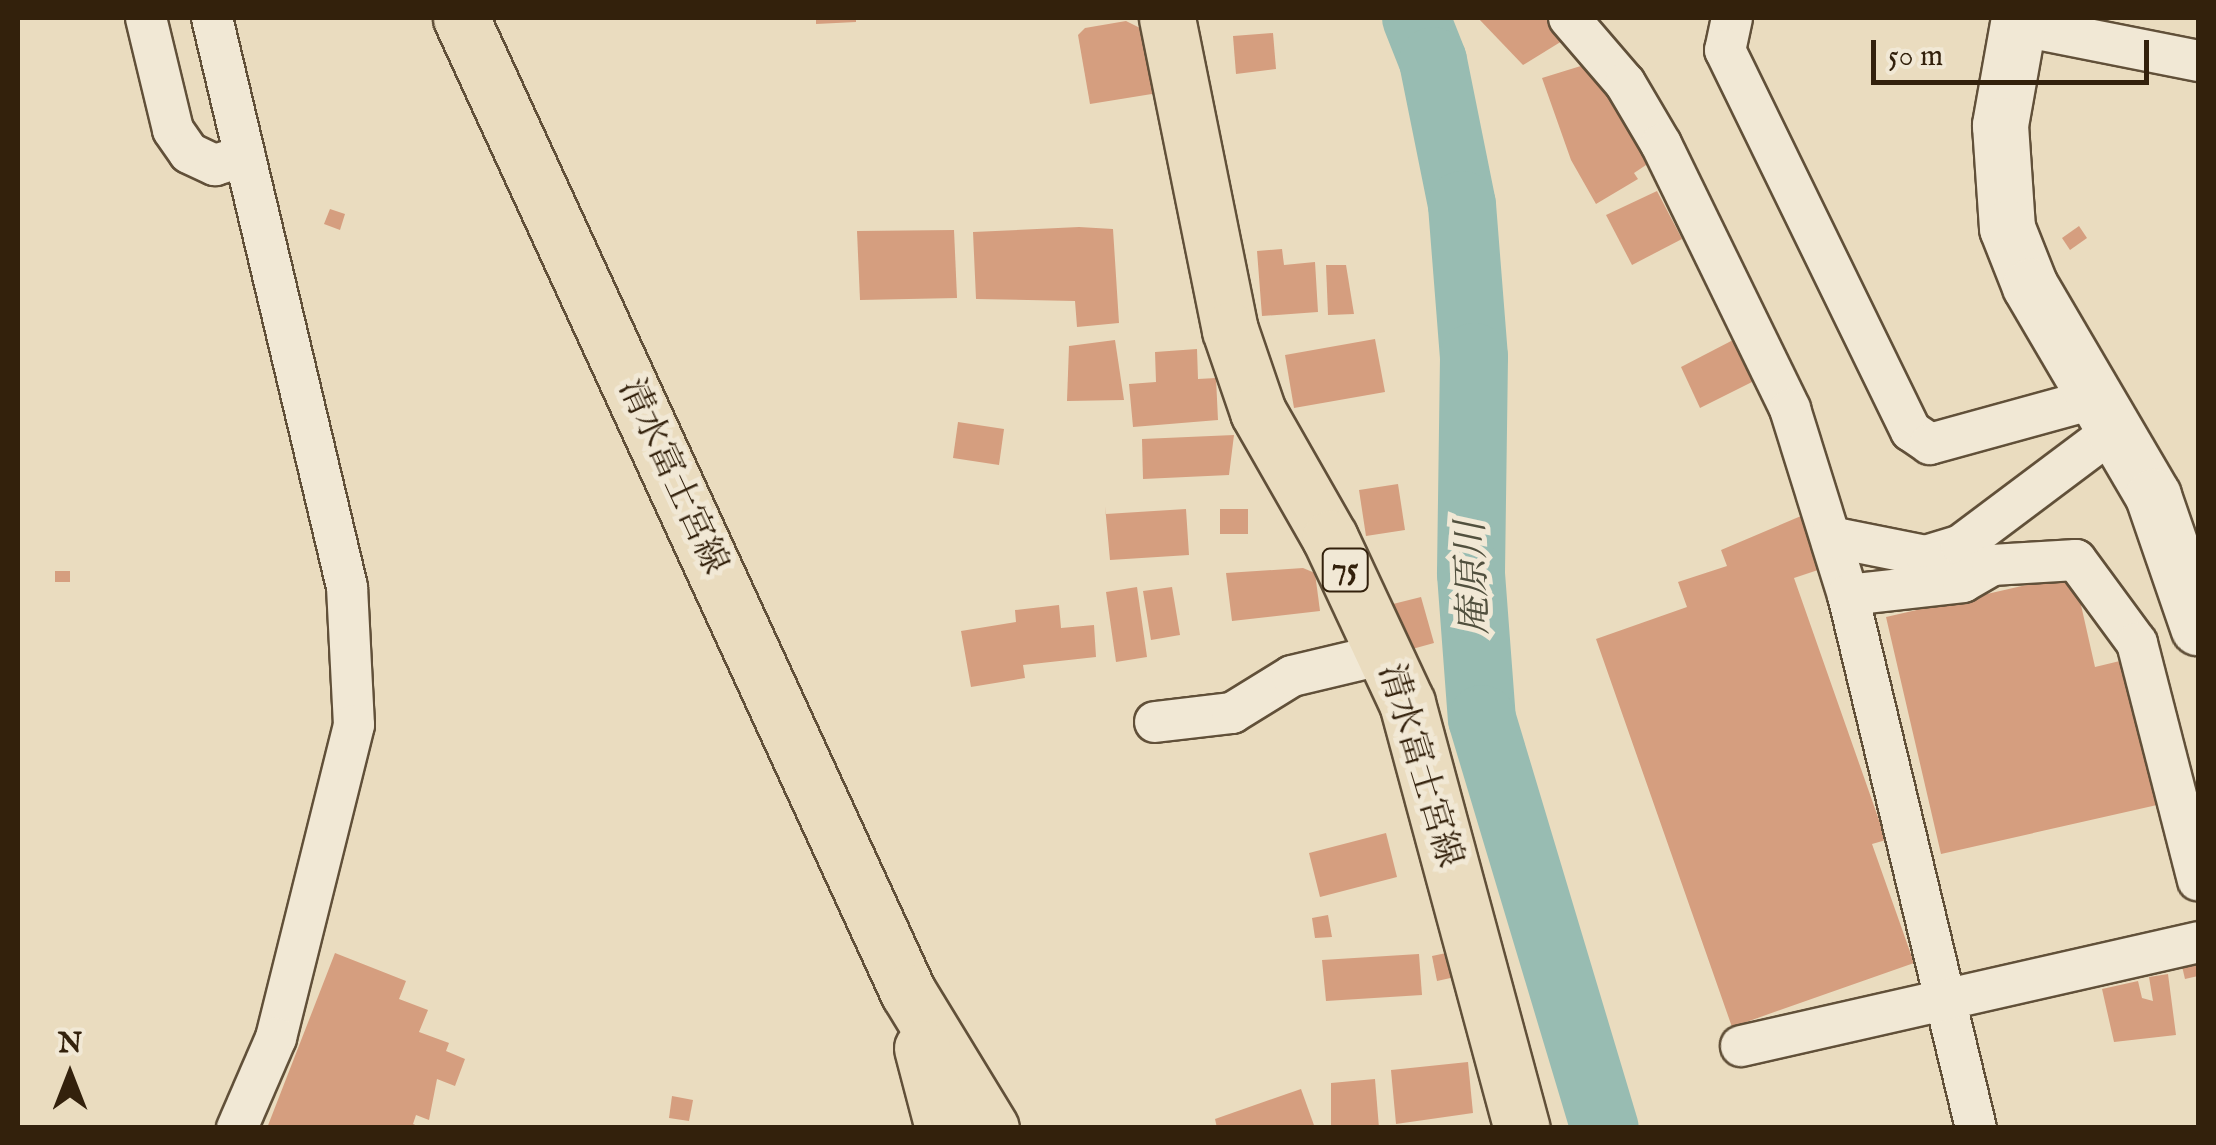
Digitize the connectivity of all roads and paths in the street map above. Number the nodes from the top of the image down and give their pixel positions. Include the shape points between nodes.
1 (146, 18) edge
2 (212, 18) edge
3 (462, 18) edge
4 (1168, 18) edge
5 (1569, 18) edge
6 (1732, 18) edge
7 (2018, 21) edge
8 (2198, 61) edge
9 (245, 156) junction
10 (2107, 413) junction
11 (1831, 537) junction
12 (1848, 595) junction
13 (2198, 627) edge
14 (1384, 654) junction
15 (1154, 722) dead end
16 (2198, 880) edge
17 (2198, 942) edge
18 (908, 992) junction
19 (1946, 1002) junction
20 (1741, 1046) dead end
21 (238, 1128) edge
22 (943, 1128) edge
23 (991, 1128) edge
24 (1522, 1128) edge
25 (1976, 1128) edge

1 - 9 street via 172,130 189,153 215,164
2 - 9 street
3 - 18 main road, 清水富士宮線
4 - 14 main road, 清水富士宮線 / 75 via 1235,346 1258,412 1330,538
5 - 11 street via 1625,83 1661,144 1790,410
6 - 10 street via 1725,50 1912,432 1930,444
7 - 8 street
7 - 10 street via 2000,125 2007,228 2030,286
9 - 21 street via 347,587 354,725 276,1038
10 - 11 street via 1961,545 1926,556
10 - 13 street via 2174,546
11 - 12 street
12 - 16 street via 1963,582 1992,565 2076,560 2138,643
12 - 19 street
14 - 15 street via 1292,676 1232,712
14 - 24 main road, 清水富士宮線 / 75 via 1407,703
17 - 19 street
18 - 22 main road, 清水富士宮線
18 - 23 main road, 清水富士宮線
19 - 20 street
19 - 25 street

